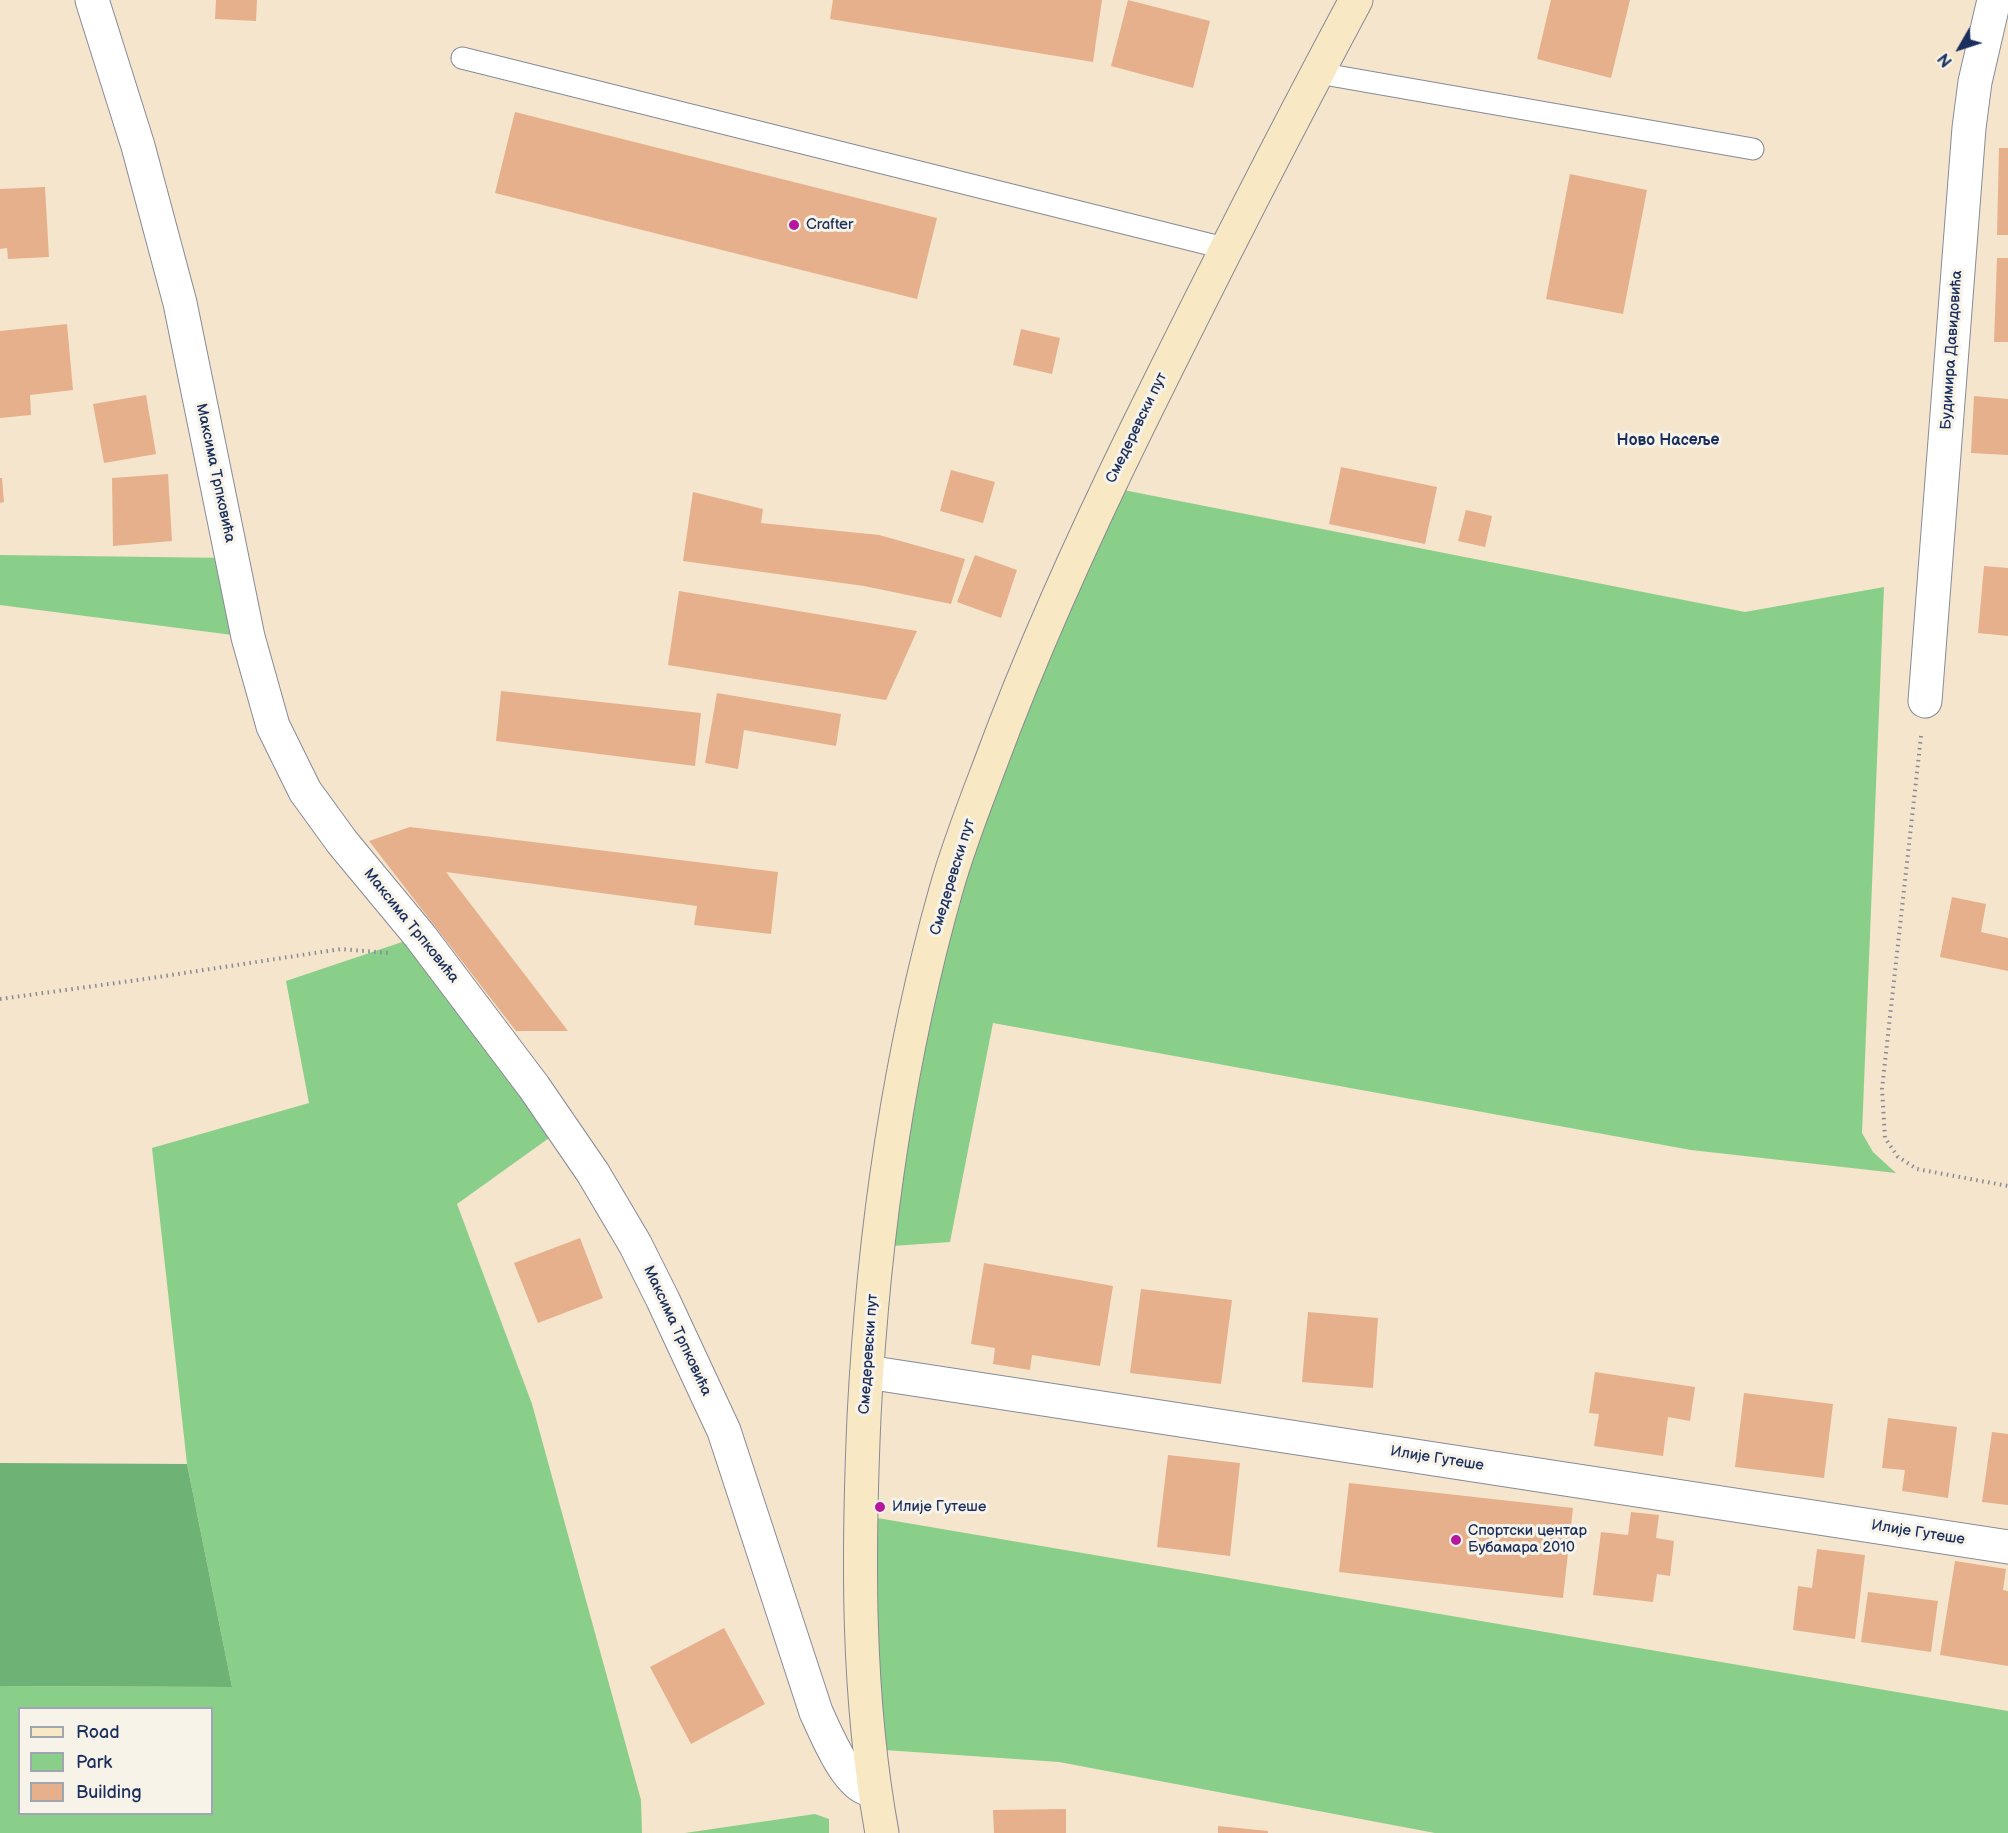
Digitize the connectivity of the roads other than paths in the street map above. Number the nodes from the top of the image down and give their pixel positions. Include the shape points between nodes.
1 (92, 0) edge
2 (1356, 0) edge
3 (1994, 0) edge
4 (462, 58) dead end
5 (1318, 73) junction
6 (1753, 148) dead end
7 (1227, 249) junction
8 (1925, 701) road end
9 (867, 1372) junction
10 (2008, 1546) edge
11 (874, 1789) junction
12 (882, 1833) edge

1 - 11 street, Максима Трпковића via 138,146 180,303 248,637 273,726 305,791 429,948 563,1128 634,1244 724,1431 816,1712 849,1774 865,1788
2 - 5 main road, Смедеревски пут
3 - 8 street, Будимира Давидовића via 1975,82 1970,128
4 - 7 lane
5 - 6 lane
5 - 7 main road, Смедеревски пут
7 - 9 main road, Смедеревски пут via 1060,590 1006,721 947,886 898,1104 869,1322
9 - 10 street, Илије Гутеше
9 - 11 main road, Смедеревски пут via 860,1608
11 - 12 main road, Смедеревски пут

